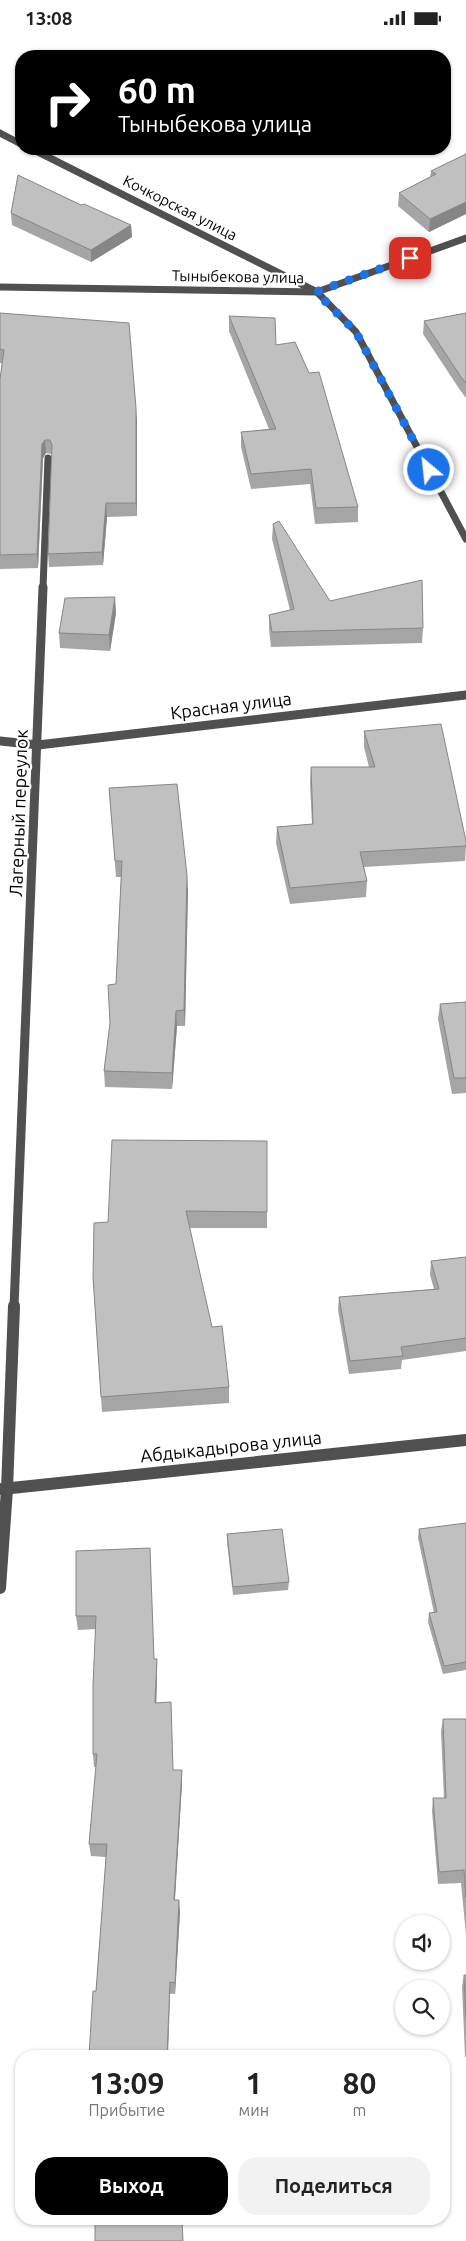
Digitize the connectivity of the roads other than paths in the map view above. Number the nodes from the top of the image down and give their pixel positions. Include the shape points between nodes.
1 (0, 133) edge
2 (15, 140) edge
3 (44, 155) edge
4 (466, 238) edge
5 (0, 287) edge
6 (316, 292) junction
7 (48, 458) dead end
8 (466, 539) edge
9 (466, 695) edge
10 (0, 741) edge
11 (38, 745) junction
12 (466, 1440) edge
13 (3, 1489) edge
14 (0, 1588) edge

1 - 2 street
3 - 6 street, Кочкорская улица
4 - 6 street, Тыныбекова улица
5 - 6 street, Тыныбекова улица
6 - 8 street, Кочкорская улица via 356,332
7 - 11 street, Лагерный переулок
9 - 11 street, Красная улица
10 - 11 street, Красная улица
11 - 13 street, Лагерный переулок
12 - 13 street, Абдыкадырова улица
13 - 14 street, Лагерный переулок

